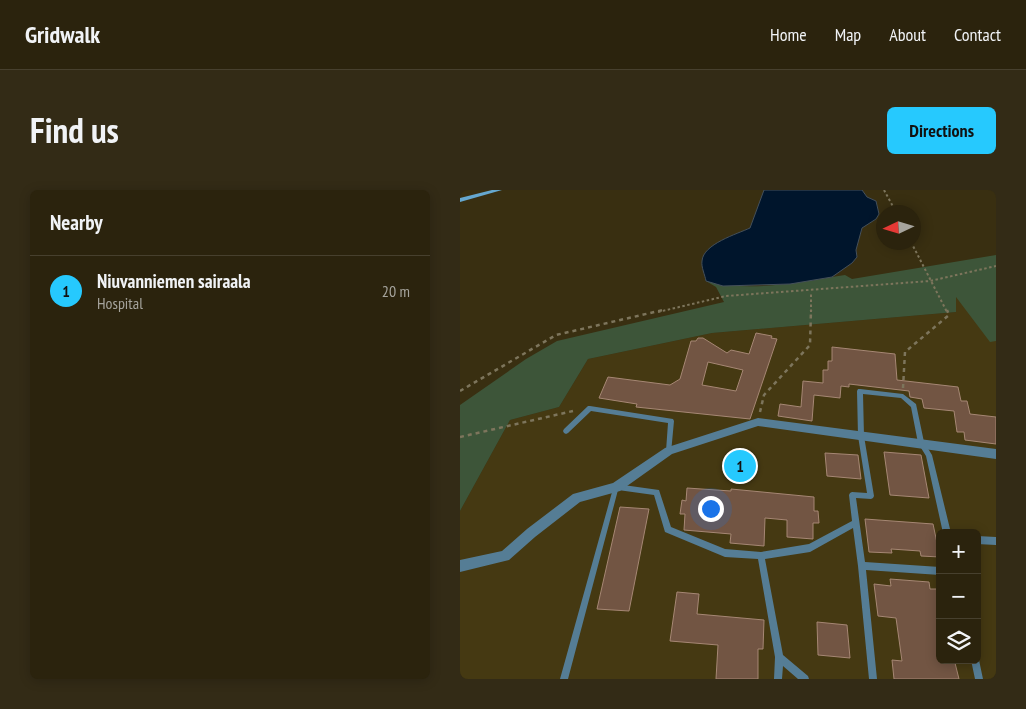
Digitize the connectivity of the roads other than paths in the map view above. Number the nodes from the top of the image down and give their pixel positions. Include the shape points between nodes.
1 (499, 190) edge
2 (460, 200) edge
3 (566, 431) dead end
4 (861, 436) junction
5 (921, 443) junction
6 (669, 451) junction
7 (996, 454) edge
8 (616, 488) junction
9 (856, 523) junction
10 (946, 529) edge
11 (981, 540) edge
12 (996, 541) edge
13 (761, 556) junction
14 (460, 566) edge
15 (862, 566) junction
16 (936, 570) edge
17 (779, 657) junction
18 (976, 664) edge
19 (564, 679) edge
20 (778, 679) edge
21 (805, 679) edge
22 (873, 679) edge
23 (979, 679) edge

1 - 2 main road
3 - 6 lane via 590,408 671,421
4 - 5 street
4 - 5 lane via 860,391 902,396 914,406
4 - 6 street via 758,422
4 - 9 lane via 871,496 852,495
5 - 7 street
5 - 10 lane via 929,455
6 - 8 street
8 - 13 lane via 657,492 668,529 725,552
8 - 14 street via 577,498 505,556
8 - 19 lane
9 - 13 lane via 810,548
9 - 15 lane
11 - 12 lane
13 - 17 lane
15 - 16 lane
15 - 22 lane
17 - 20 lane
17 - 21 lane
18 - 23 lane

